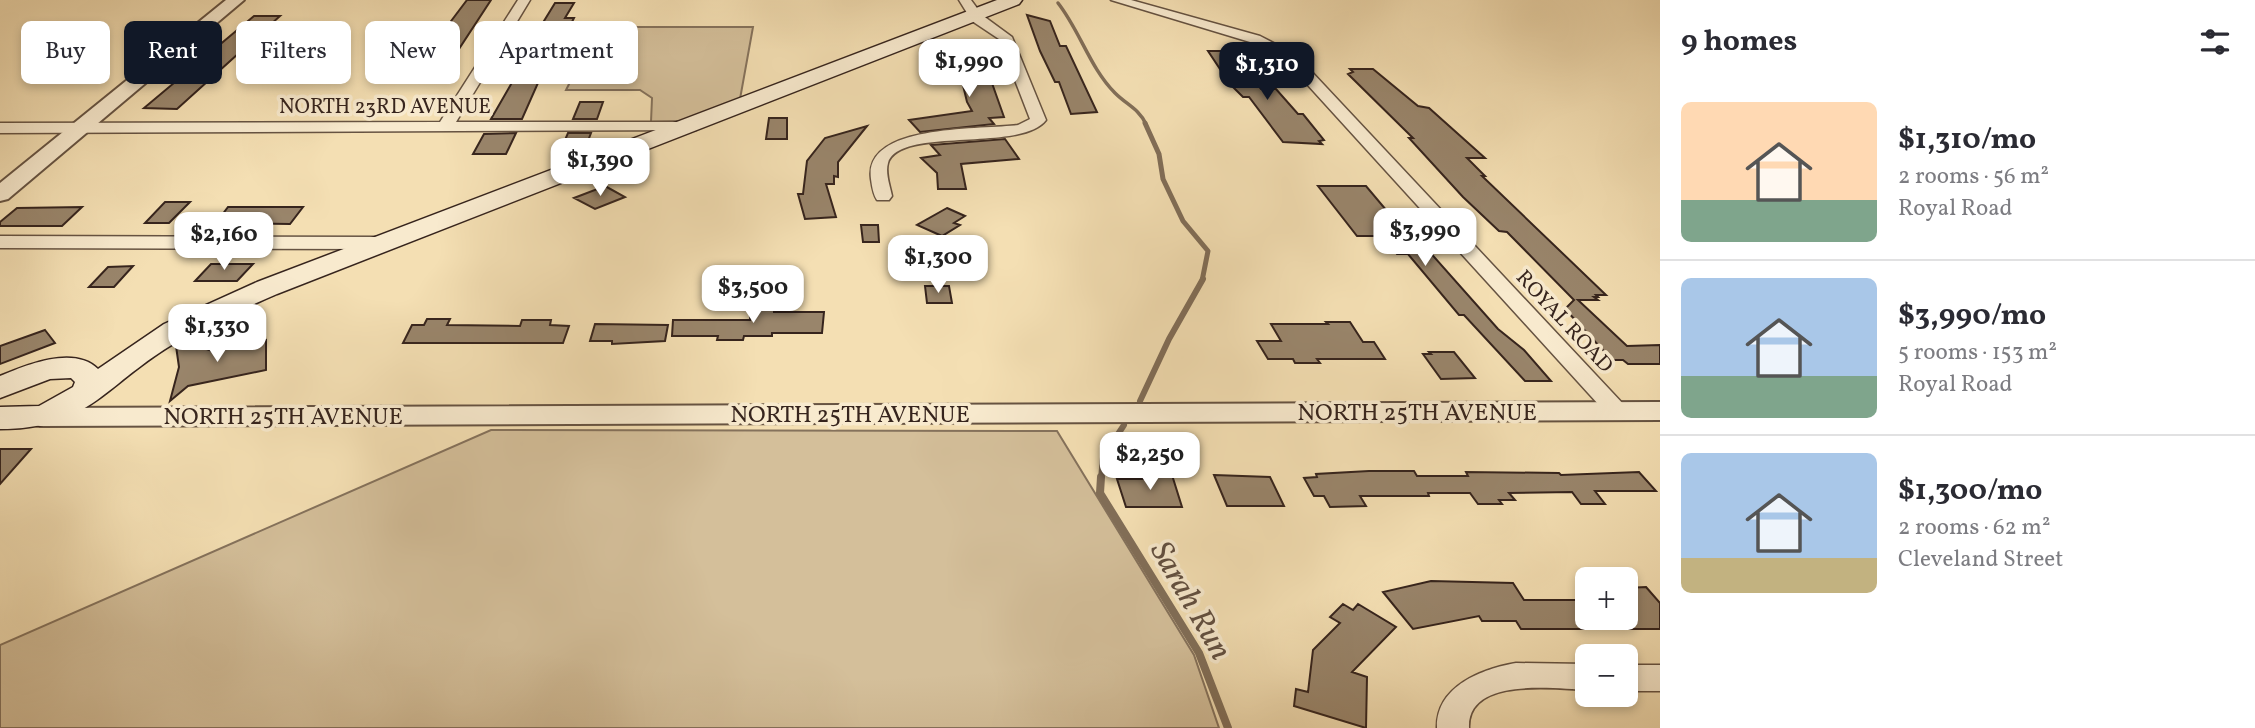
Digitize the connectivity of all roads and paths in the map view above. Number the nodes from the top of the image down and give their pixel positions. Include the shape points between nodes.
1 (236, 0) edge
2 (524, 0) edge
3 (1013, 0) edge
4 (1117, 0) edge
5 (970, 8) edge
6 (445, 127) junction
7 (690, 127) junction
8 (0, 128) edge
9 (80, 128) junction
10 (0, 194) edge
11 (883, 196) dead end
12 (0, 242) edge
13 (384, 243) junction
14 (78, 379) junction
15 (0, 388) edge
16 (1617, 411) junction
17 (1660, 411) edge
18 (40, 417) junction
19 (0, 418) edge
20 (1575, 677) edge
21 (1638, 678) edge
22 (1660, 678) edge
23 (1457, 715) edge

1 - 9 street
2 - 6 street
3 - 5 main road
4 - 16 street, ROYAL ROAD via 1255,39 1290,57
5 - 7 main road
5 - 11 street via 1005,37 1038,120 1021,130 912,141 894,147 880,162
6 - 7 street, NORTH 23RD AVENUE
6 - 9 street, NORTH 23RD AVENUE
7 - 13 main road
8 - 9 street, NORTH 23RD AVENUE
9 - 10 street
12 - 13 street
13 - 14 main road via 217,309
14 - 15 main road via 45,369
14 - 18 main road
16 - 17 street, NORTH 25TH AVENUE
16 - 18 street, NORTH 25TH AVENUE
18 - 19 main road
20 - 23 street via 1496,678 1478,685
21 - 22 street

